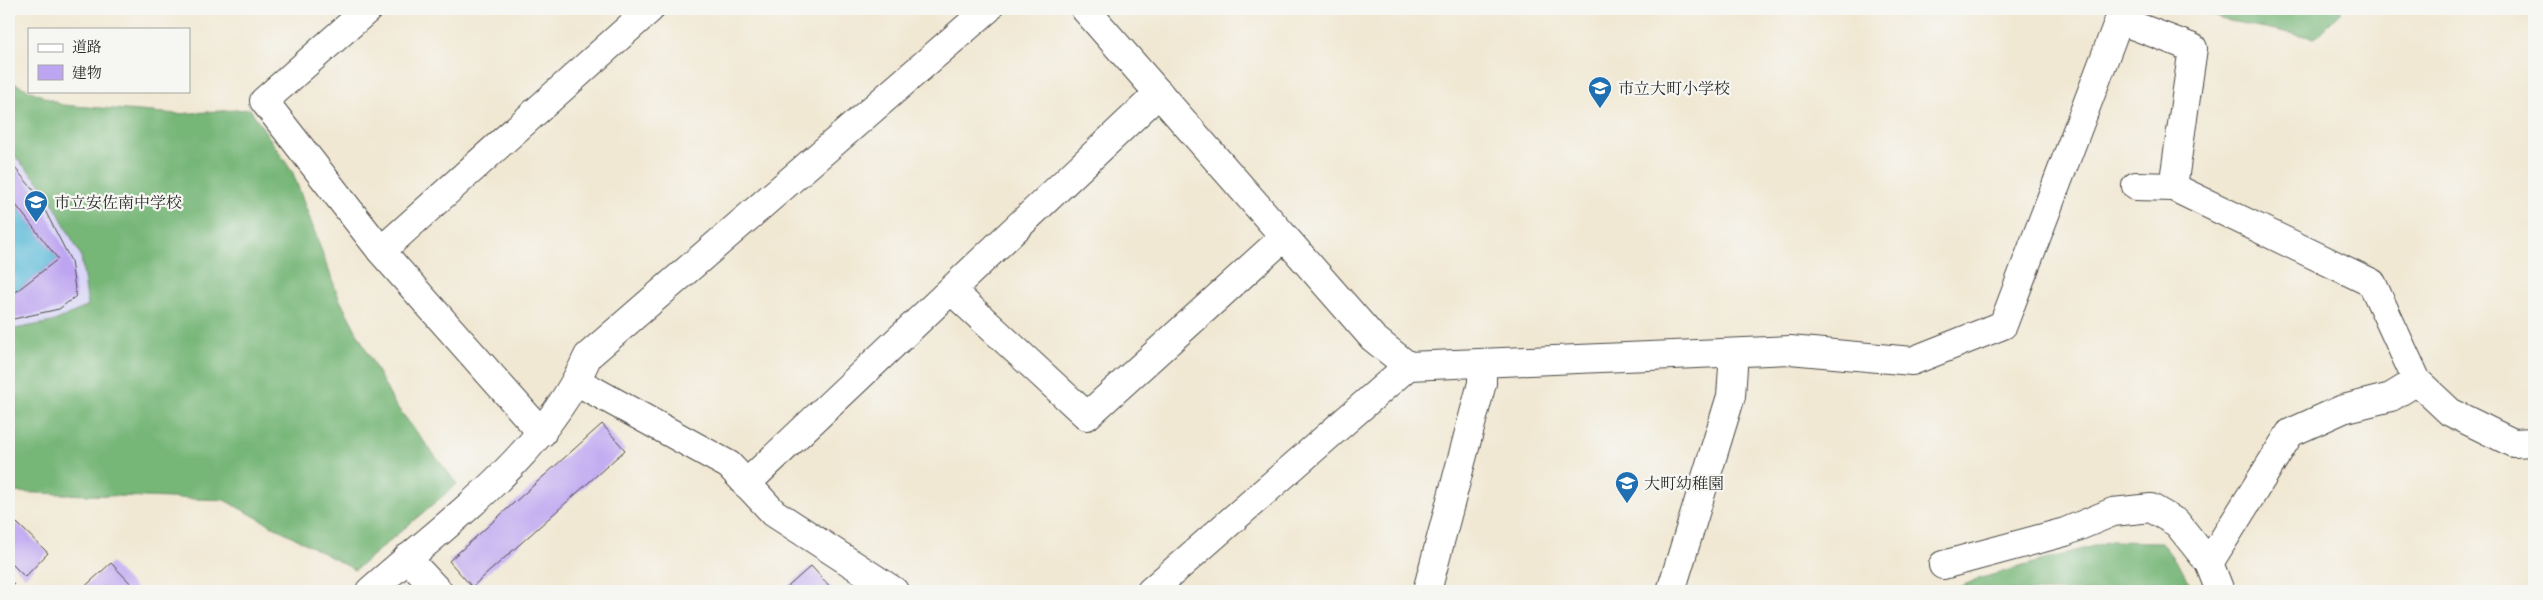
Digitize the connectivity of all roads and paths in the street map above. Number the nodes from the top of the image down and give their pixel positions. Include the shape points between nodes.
1 (368, 9) edge
2 (650, 9) edge
3 (988, 9) edge
4 (1085, 9) edge
5 (1159, 93) junction
6 (2136, 186) dead end
7 (2173, 187) junction
8 (1284, 237) junction
9 (381, 251) junction
10 (951, 290) junction
11 (1734, 353) junction
12 (1482, 363) junction
13 (1408, 366) junction
14 (576, 381) junction
15 (2417, 381) junction
16 (542, 433) junction
17 (2534, 442) edge
18 (746, 484) junction
19 (407, 558) junction
20 (2210, 563) junction
21 (1943, 565) dead end
22 (1155, 590) edge
23 (370, 591) edge
24 (438, 591) edge
25 (894, 591) edge
26 (1427, 591) edge
27 (1671, 591) edge
28 (2220, 591) edge

1 - 9 street via 264,101
2 - 9 street
3 - 14 street via 588,356
4 - 5 street
5 - 8 street
5 - 10 street
6 - 7 street
7 - 11 street via 2193,48 2119,20 2003,325 1912,362 1790,350
7 - 15 street via 2372,283
8 - 10 street via 1087,416
8 - 13 street via 1373,338
9 - 16 street
10 - 18 street
11 - 12 street
11 - 27 street via 1731,396
12 - 13 street
12 - 26 street via 1482,383
13 - 22 street
14 - 16 street
14 - 18 street via 729,465
15 - 17 street via 2450,412 2513,443
15 - 20 street via 2391,397 2343,409 2290,433
16 - 19 street via 507,472
18 - 25 street via 774,513
19 - 23 street
19 - 24 street
20 - 21 street via 2177,523 2151,508 2113,512 2065,532
20 - 28 street

